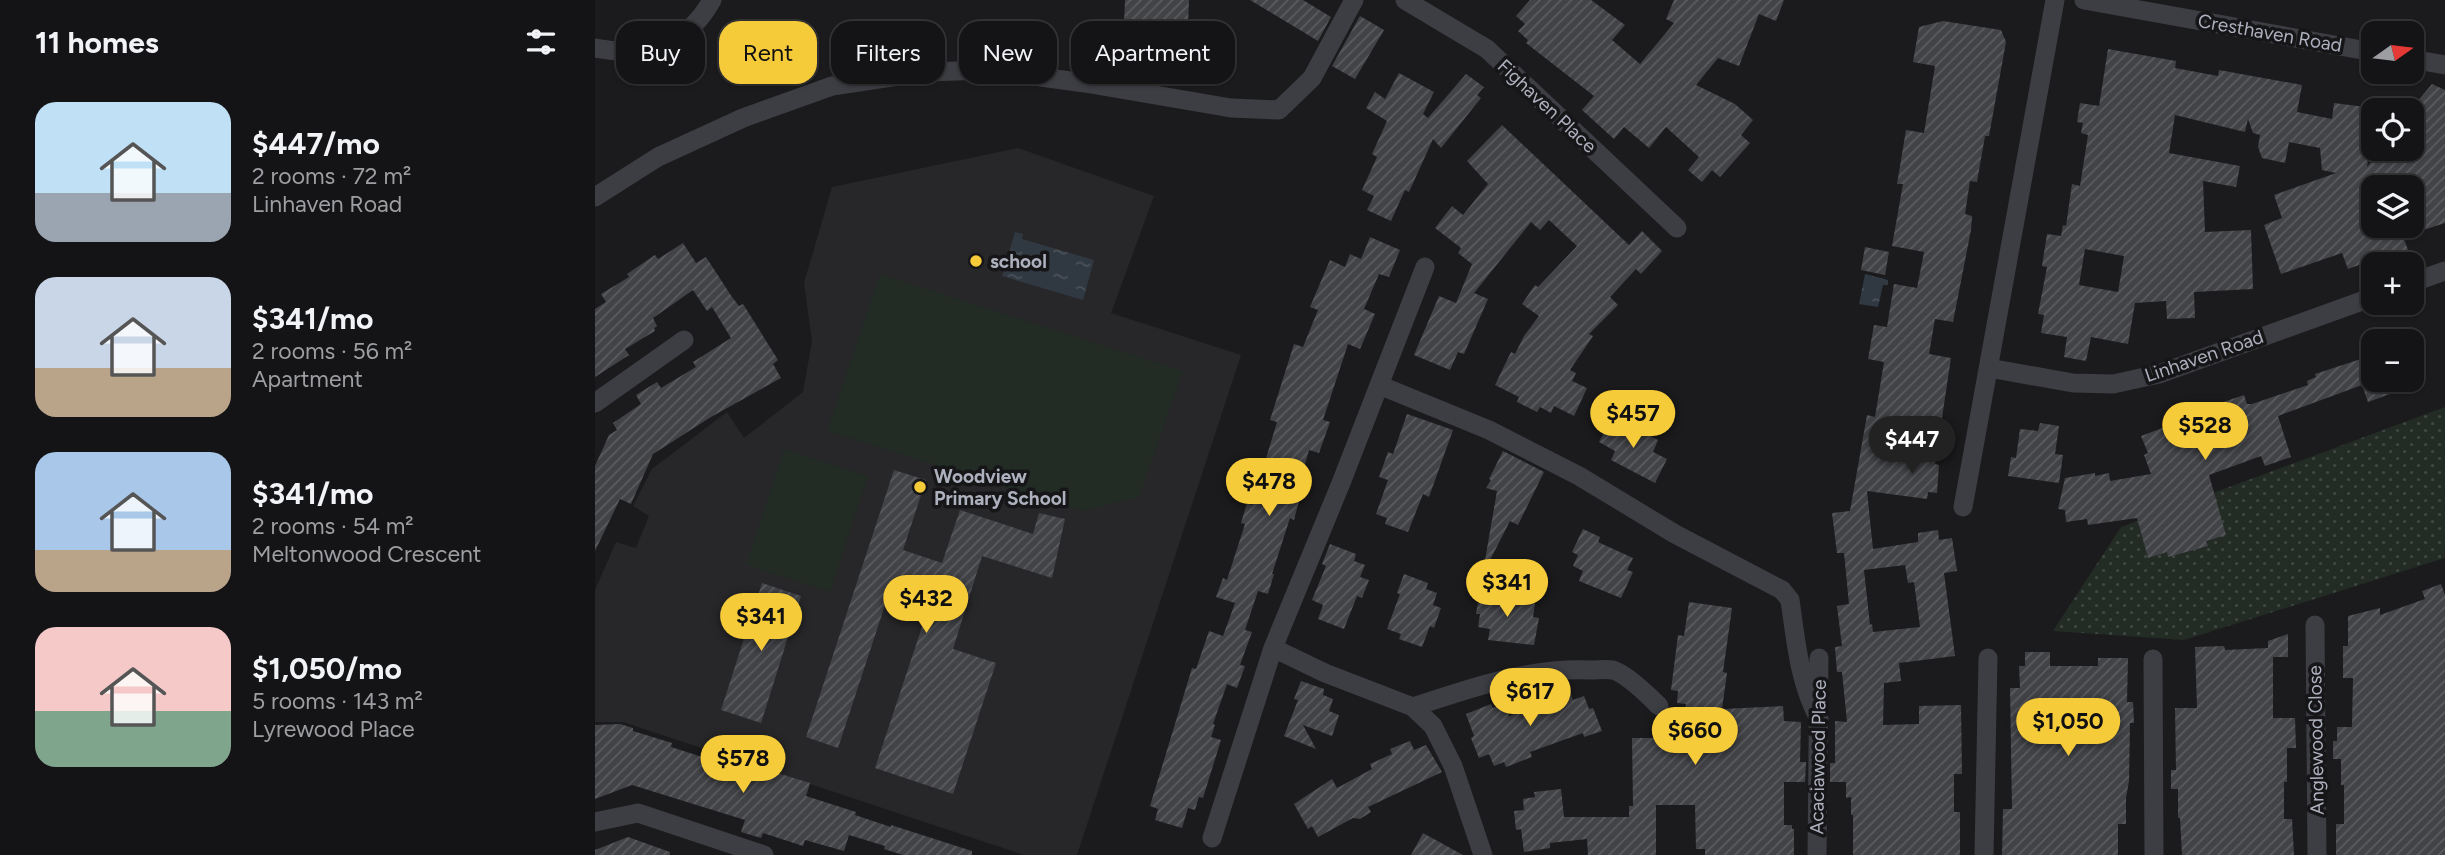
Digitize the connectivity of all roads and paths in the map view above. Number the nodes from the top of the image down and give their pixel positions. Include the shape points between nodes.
1 (712, 0) edge
2 (1354, 0) edge
3 (1405, 0) edge
4 (2055, 0) edge
5 (2084, 0) edge
6 (595, 48) edge
7 (2361, 50) edge
8 (2424, 61) edge
9 (2445, 65) edge
10 (595, 197) edge
11 (1677, 228) dead end
12 (1425, 267) dead end
13 (2445, 271) edge
14 (2424, 278) edge
15 (2361, 301) edge
16 (684, 340) dead end
17 (1989, 368) junction
18 (1379, 385) junction
19 (595, 404) edge
20 (1963, 507) dead end
21 (2315, 625) dead end
22 (1273, 648) junction
23 (1819, 658) dead end
24 (1988, 658) dead end
25 (2153, 659) dead end
26 (1659, 706) dead end
27 (1413, 707) junction
28 (1819, 719) junction
29 (595, 822) edge
30 (1212, 838) dead end
31 (764, 855) edge
32 (1483, 855) edge
33 (1817, 855) edge
34 (1984, 855) edge
35 (2154, 855) edge
36 (2317, 855) edge

1 - 6 street via 697,21 670,42 633,52
2 - 10 street via 1312,78 1279,110 1231,108 991,70 926,72 832,86 743,118 658,157
3 - 11 street, Fighaven Place via 1487,49
4 - 17 street
5 - 7 street, Cresthaven Road
8 - 9 street
12 - 18 street
13 - 14 street
15 - 17 street, Linhaven Road via 2159,374 2113,384 2073,383
16 - 19 street
17 - 20 street
18 - 22 street
18 - 28 street via 1489,430 1568,470 1782,590 1790,600 1807,698
21 - 36 street, Anglewood Close
22 - 27 street
22 - 30 street
23 - 28 street, Acaciawood Place
24 - 34 street
25 - 35 street
26 - 27 street via 1614,670 1576,669 1492,683
27 - 32 street via 1433,726 1453,766
28 - 33 street, Acaciawood Place
29 - 31 street via 638,813

